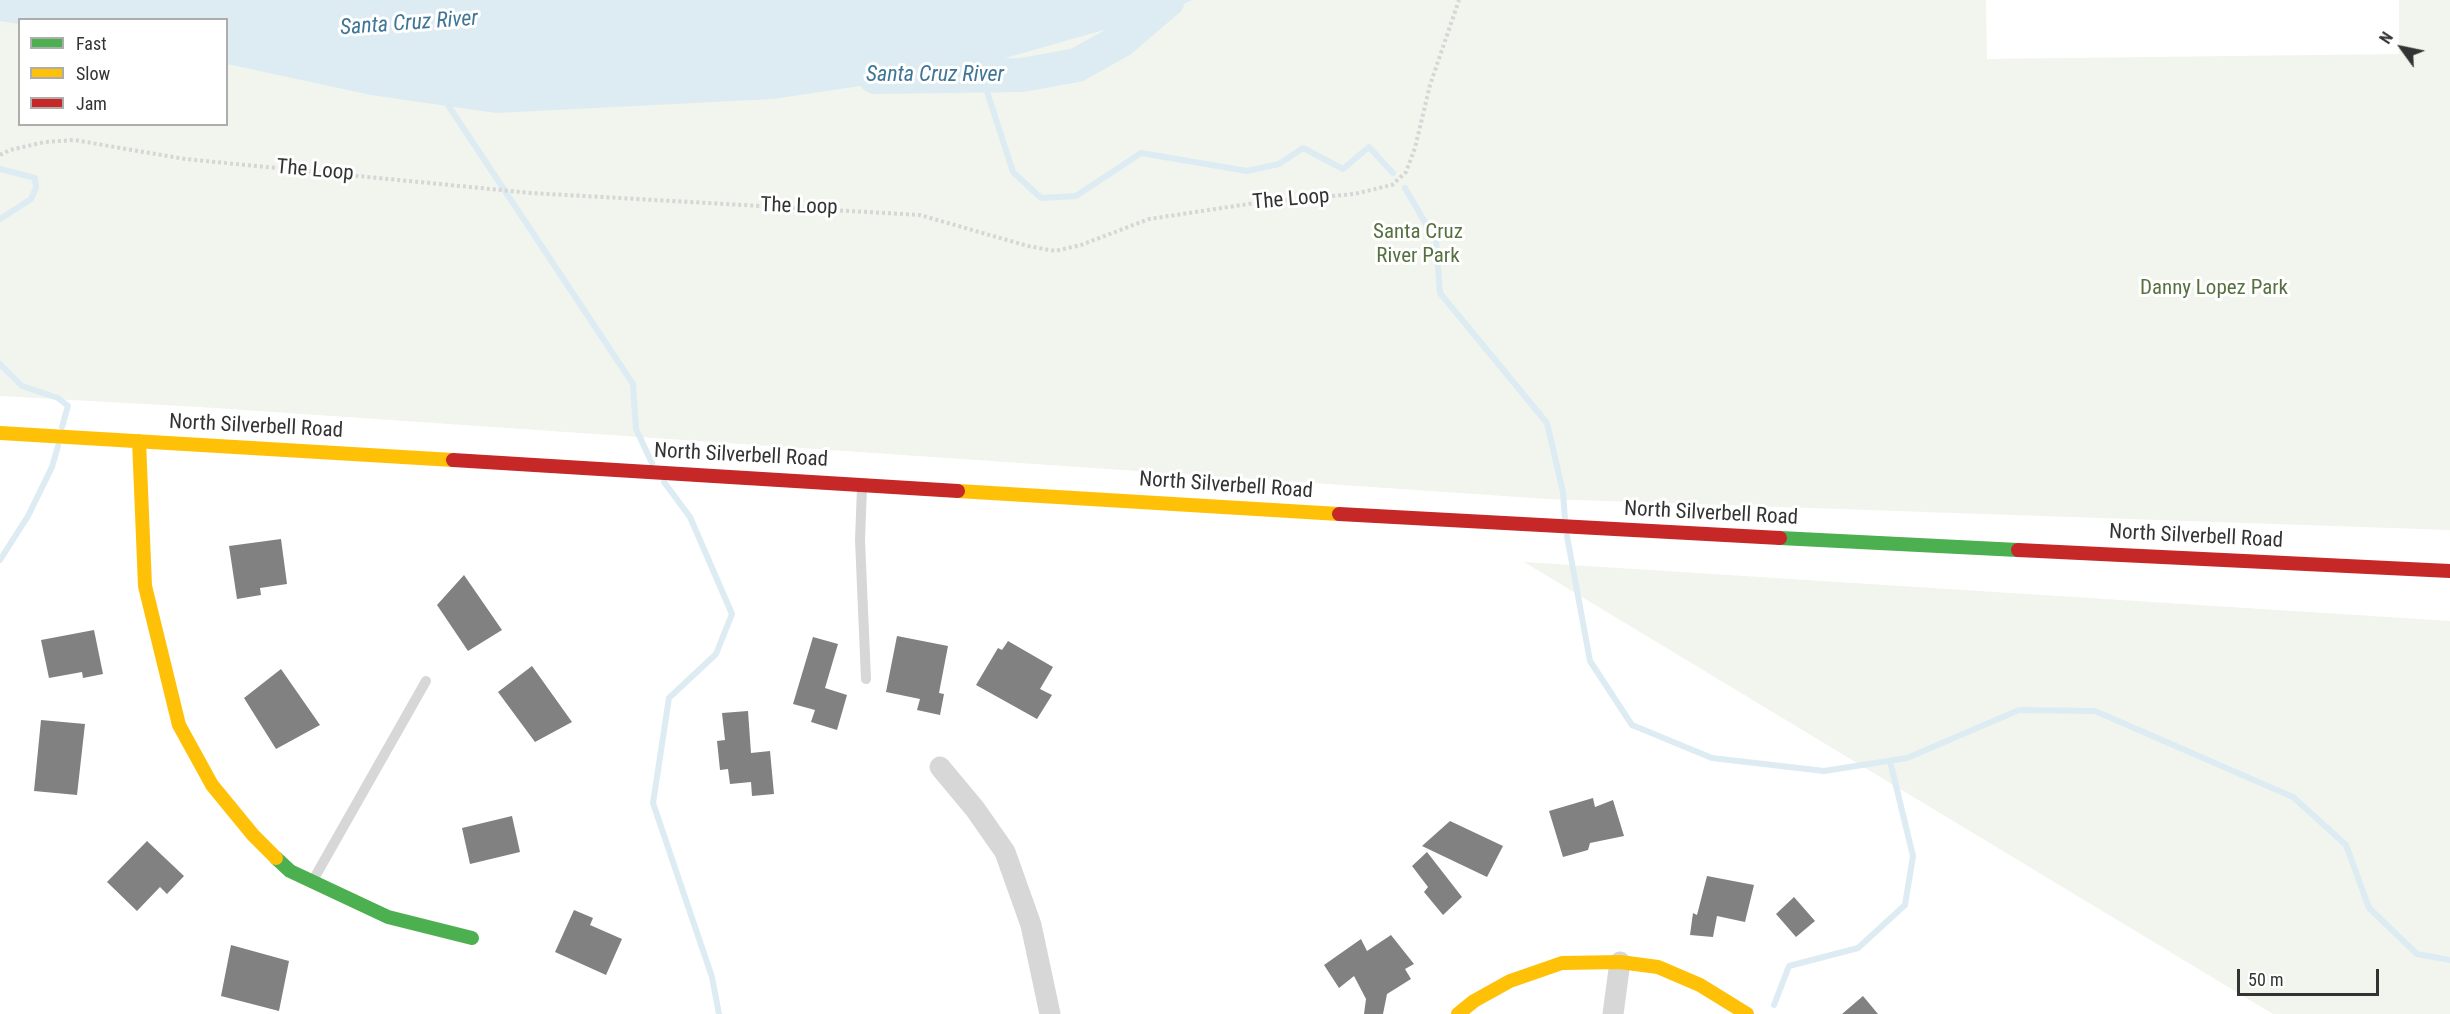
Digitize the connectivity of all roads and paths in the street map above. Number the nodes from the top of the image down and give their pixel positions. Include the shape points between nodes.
1 (1458, 0) edge
2 (0, 155) edge
3 (0, 433) edge
4 (139, 441) junction
5 (862, 485) junction
6 (2450, 571) edge
7 (866, 679) dead end
8 (426, 681) dead end
9 (940, 767) dead end
10 (312, 882) junction
11 (472, 938) dead end
12 (1620, 962) junction
13 (1050, 1014) edge
14 (1458, 1014) edge
15 (1613, 1014) edge
16 (1747, 1014) edge

1 - 2 path, The Loop via 1436,64 1415,148 1406,172 1392,185 1354,194 1254,202 1149,219 1055,251 920,215 531,193 185,159 74,140 45,142
3 - 4 main road, North Silverbell Road
4 - 5 main road, North Silverbell Road
4 - 10 main road via 145,586 179,725 212,785 253,835 290,871
5 - 6 main road, North Silverbell Road via 1566,528
5 - 7 lane via 860,540
8 - 10 lane
9 - 13 street via 1005,852 1031,925
10 - 11 main road via 388,917
12 - 14 main road via 1562,963 1510,981
12 - 15 street
12 - 16 main road via 1658,967 1700,985

